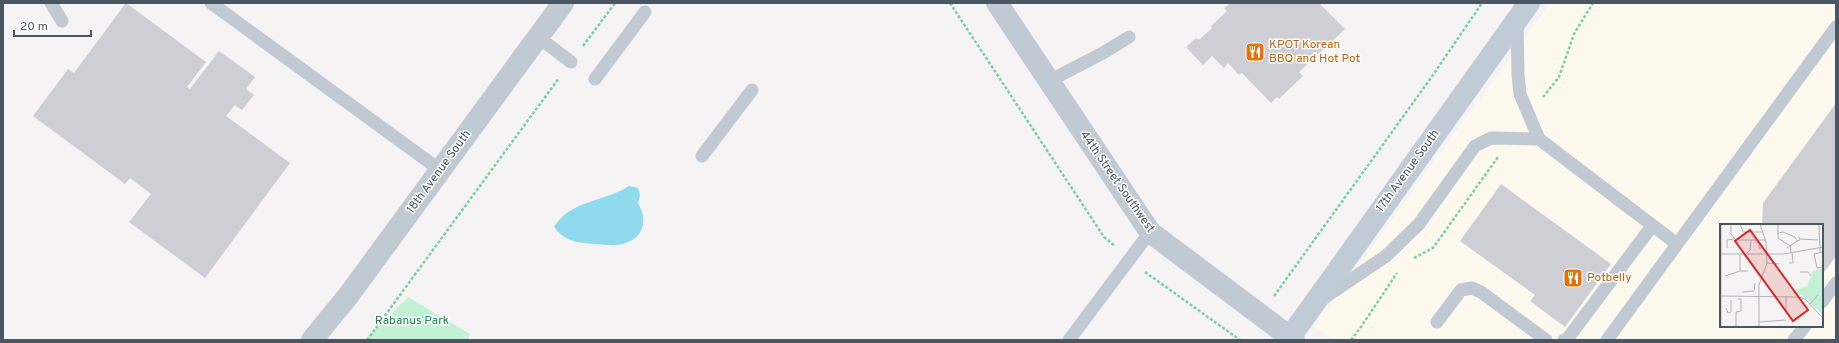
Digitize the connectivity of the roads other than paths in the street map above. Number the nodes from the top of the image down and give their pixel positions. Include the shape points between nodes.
1 (51, 3) edge
2 (211, 3) edge
3 (563, 3) edge
4 (997, 3) edge
5 (1523, 11) edge
6 (645, 12) dead end
7 (62, 20) dead end
8 (1836, 27) edge
9 (1129, 37) dead end
10 (538, 38) junction
11 (571, 62) road end
12 (595, 79) dead end
13 (1049, 81) junction
14 (752, 90) dead end
15 (1539, 139) junction
16 (702, 156) dead end
17 (440, 170) junction
18 (1652, 226) junction
19 (1150, 232) junction
20 (1677, 244) junction
21 (1836, 283) edge
22 (1823, 301) edge
23 (1312, 306) junction
24 (1437, 322) dead end
25 (1803, 327) edge
26 (1291, 339) edge
27 (312, 340) edge
28 (1069, 340) edge
29 (1546, 340) edge
30 (1564, 340) edge
31 (1607, 340) edge
32 (1794, 340) edge

1 - 7 lane
2 - 17 lane
3 - 10 street, 18th Avenue South
4 - 13 street, 44th Street Southwest
5 - 15 lane via 1518,75 1520,94
5 - 23 main road, 17th Avenue South
6 - 12 lane
8 - 20 lane
9 - 13 lane
10 - 11 lane
10 - 17 street, 18th Avenue South
13 - 19 street, 44th Street Southwest
14 - 16 lane
15 - 18 lane
15 - 23 lane via 1491,138 1475,146 1419,224 1386,256
17 - 27 street, 18th Avenue South via 348,296
18 - 20 lane
18 - 30 lane
19 - 26 street, 44th Street Southwest
19 - 28 lane
20 - 31 lane
21 - 22 lane
23 - 26 main road, 17th Avenue South
24 - 29 lane via 1461,290 1472,288
25 - 32 lane

